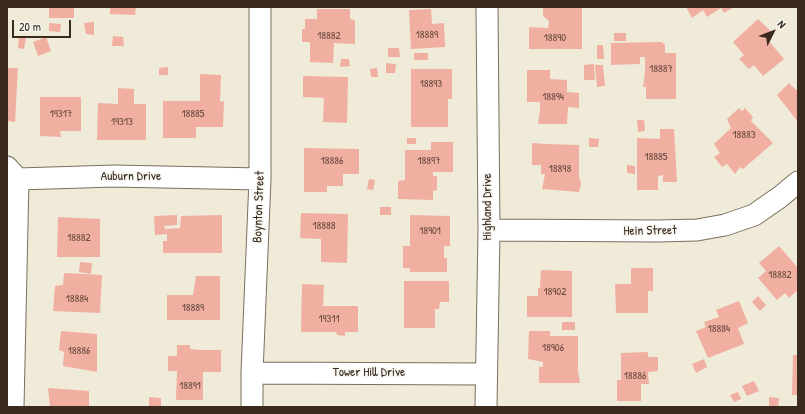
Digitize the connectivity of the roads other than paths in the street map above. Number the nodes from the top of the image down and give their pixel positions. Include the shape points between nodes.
1 (260, 7) edge
2 (487, 7) edge
3 (13, 173) edge
4 (260, 179) junction
5 (798, 182) edge
6 (489, 230) junction
7 (252, 373) junction
8 (486, 374) junction
9 (13, 407) edge
10 (252, 407) edge
11 (486, 407) edge

1 - 4 street, Boynton Street
2 - 6 street, Highland Drive
3 - 4 street, Auburn Drive
3 - 9 street
4 - 7 street, Boynton Street
5 - 6 street, Hein Street via 754,215 725,226 658,231
6 - 8 street, Highland Drive
7 - 8 street, Tower Hill Drive
7 - 10 street, Boynton Street
8 - 11 street, Highland Drive

